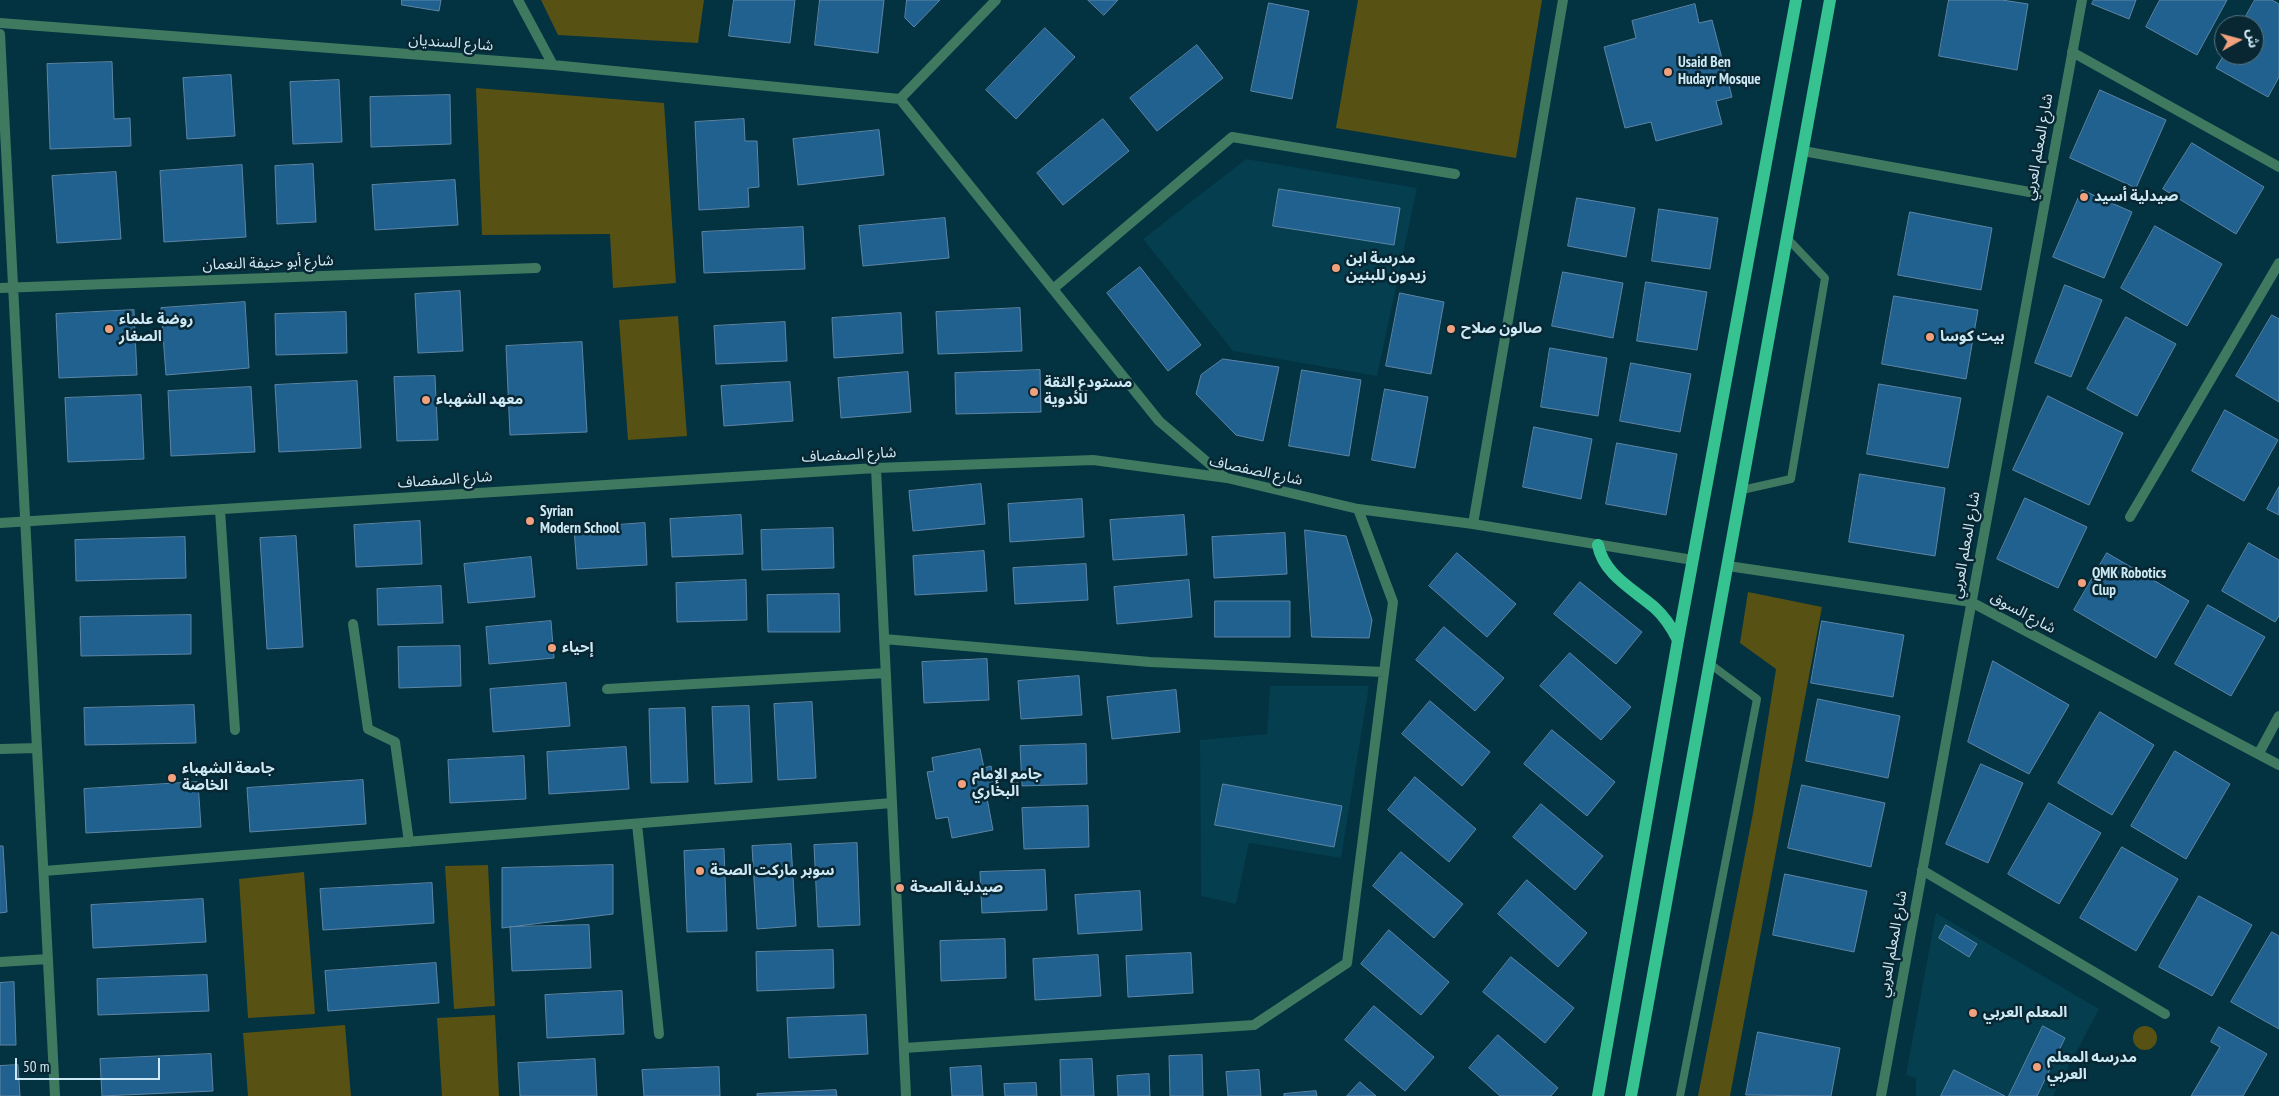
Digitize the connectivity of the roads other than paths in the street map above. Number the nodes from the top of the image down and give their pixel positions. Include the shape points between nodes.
1 (518, 0) edge
2 (996, 0) edge
3 (1563, 0) edge
4 (1796, 0) edge
5 (1830, 0) edge
6 (2082, 0) edge
7 (0, 23) edge
8 (0, 34) edge
9 (2072, 52) junction
10 (553, 66) junction
11 (900, 99) junction
12 (1803, 151) junction
13 (2279, 166) edge
14 (1455, 174) dead end
15 (2046, 196) junction
16 (1787, 238) junction
17 (2279, 263) edge
18 (536, 268) dead end
19 (13, 287) junction
20 (0, 288) edge
21 (1053, 289) junction
22 (876, 468) junction
23 (1227, 478) junction
24 (1742, 490) junction
25 (1358, 509) junction
26 (220, 510) junction
27 (2130, 517) dead end
28 (25, 522) junction
29 (0, 523) edge
30 (1473, 524) junction
31 (1598, 545) junction
32 (1693, 560) junction
33 (1728, 566) junction
34 (1971, 602) junction
35 (352, 624) dead end
36 (884, 639) junction
37 (1678, 640) junction
38 (1710, 664) junction
39 (1384, 672) junction
40 (886, 673) junction
41 (606, 688) dead end
42 (2279, 716) edge
43 (235, 730) dead end
44 (37, 748) junction
45 (0, 749) edge
46 (2259, 753) junction
47 (2279, 765) edge
48 (892, 803) junction
49 (637, 824) junction
50 (409, 842) junction
51 (1922, 870) junction
52 (44, 871) junction
53 (48, 959) junction
54 (0, 962) edge
55 (2165, 1014) dead end
56 (659, 1034) dead end
57 (904, 1048) junction
58 (55, 1096) edge
59 (906, 1096) edge
60 (1598, 1096) edge
61 (1631, 1096) edge
62 (1680, 1096) edge
63 (1880, 1096) edge

1 - 10 street
2 - 11 street
3 - 30 street
4 - 32 main road
5 - 12 main road
6 - 9 street, شارع المعلم العربي
7 - 10 street, شارع السنديان
8 - 19 street
9 - 13 street
9 - 15 street, شارع المعلم العربي
10 - 11 street, شارع السنديان
11 - 21 street
12 - 15 street
12 - 16 main road
14 - 21 street via 1232,137
15 - 34 street, شارع المعلم العربي
16 - 24 main road
16 - 24 lane via 1824,278 1792,479
17 - 27 street
18 - 19 street, شارع أبو حنيفة النعمان
19 - 20 street, شارع أبو حنيفة النعمان
19 - 28 street
21 - 23 street via 1159,421
22 - 23 street, شارع الصفصاف via 1094,460
22 - 26 street, شارع الصفصاف
22 - 36 street
23 - 25 street, شارع الصفصاف
24 - 33 main road
25 - 30 street, شارع الصفصاف
25 - 39 street via 1393,602
26 - 28 street, شارع الصفصاف
26 - 43 street
28 - 29 street, شارع الصفصاف
28 - 44 street
30 - 31 street, شارع الصفصاف
31 - 32 street, شارع الصفصاف
31 - 37 main road via 1609,570 1655,608
32 - 37 main road
33 - 34 street, شارع السوق
33 - 38 main road
34 - 46 street, شارع السوق
34 - 51 street, شارع المعلم العربي
35 - 50 street via 368,729 394,742
36 - 39 street via 1150,662
36 - 40 street
37 - 60 main road
38 - 61 main road
38 - 62 lane via 1757,699
39 - 57 street via 1348,962 1254,1025
40 - 41 street
40 - 48 street
42 - 46 street
44 - 45 street
44 - 52 street
46 - 47 street, شارع السوق
48 - 49 street
48 - 57 street
49 - 50 street
49 - 56 street
50 - 52 street
51 - 55 street
51 - 63 street, شارع المعلم العربي
52 - 53 street
53 - 54 street
53 - 58 street
57 - 59 street

